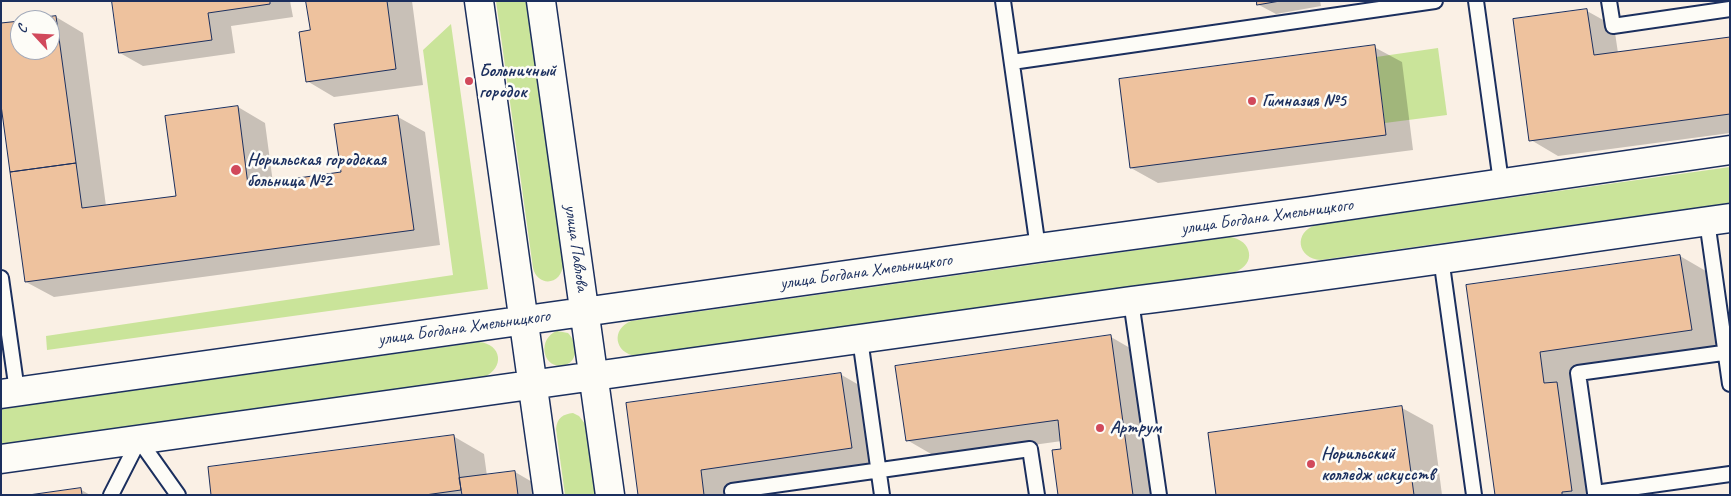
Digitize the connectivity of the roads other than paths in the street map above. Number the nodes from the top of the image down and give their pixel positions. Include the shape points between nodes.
1 (479, 1) edge
2 (541, 1) edge
3 (1003, 1) edge
4 (1435, 1) edge
5 (1476, 1) edge
6 (1609, 1) edge
7 (1730, 9) edge
8 (1012, 62) junction
9 (1730, 150) edge
10 (1501, 182) junction
11 (1718, 220) edge
12 (1038, 248) junction
13 (1441, 258) junction
14 (1, 278) edge
15 (1131, 301) junction
16 (584, 311) junction
17 (523, 320) junction
18 (860, 339) junction
19 (1728, 352) edge
20 (594, 376) junction
21 (1730, 384) edge
22 (533, 385) junction
23 (9, 393) edge
24 (139, 440) junction
25 (1, 459) edge
26 (879, 470) junction
27 (1730, 474) edge
28 (111, 495) edge
29 (178, 495) edge
30 (548, 495) edge
31 (610, 495) edge
32 (732, 495) edge
33 (882, 495) edge
34 (1037, 495) edge
35 (1159, 495) edge
36 (1474, 495) edge

1 - 17 street
2 - 16 street, улица Павлова
3 - 8 lane
4 - 8 lane
5 - 10 lane
6 - 7 lane via 1613,26
8 - 12 lane
9 - 10 street, улица Богдана Хмельницкого
10 - 12 street, улица Богдана Хмельницкого
11 - 13 street
11 - 19 lane
12 - 16 street, улица Богдана Хмельницкого
13 - 15 street
13 - 36 lane
14 - 23 lane
15 - 18 street
15 - 35 lane
16 - 17 street, улица Богдана Хмельницкого
16 - 20 street, улица Павлова
17 - 22 street
17 - 23 street, улица Богдана Хмельницкого
18 - 20 street
18 - 26 lane
19 - 21 lane
19 - 27 lane via 1578,373 1596,493
20 - 22 street
20 - 31 street, улица Павлова
22 - 24 street
22 - 30 street
24 - 25 street
24 - 28 lane
24 - 29 lane
26 - 32 lane via 732,491
26 - 33 lane
26 - 34 lane via 1030,449

